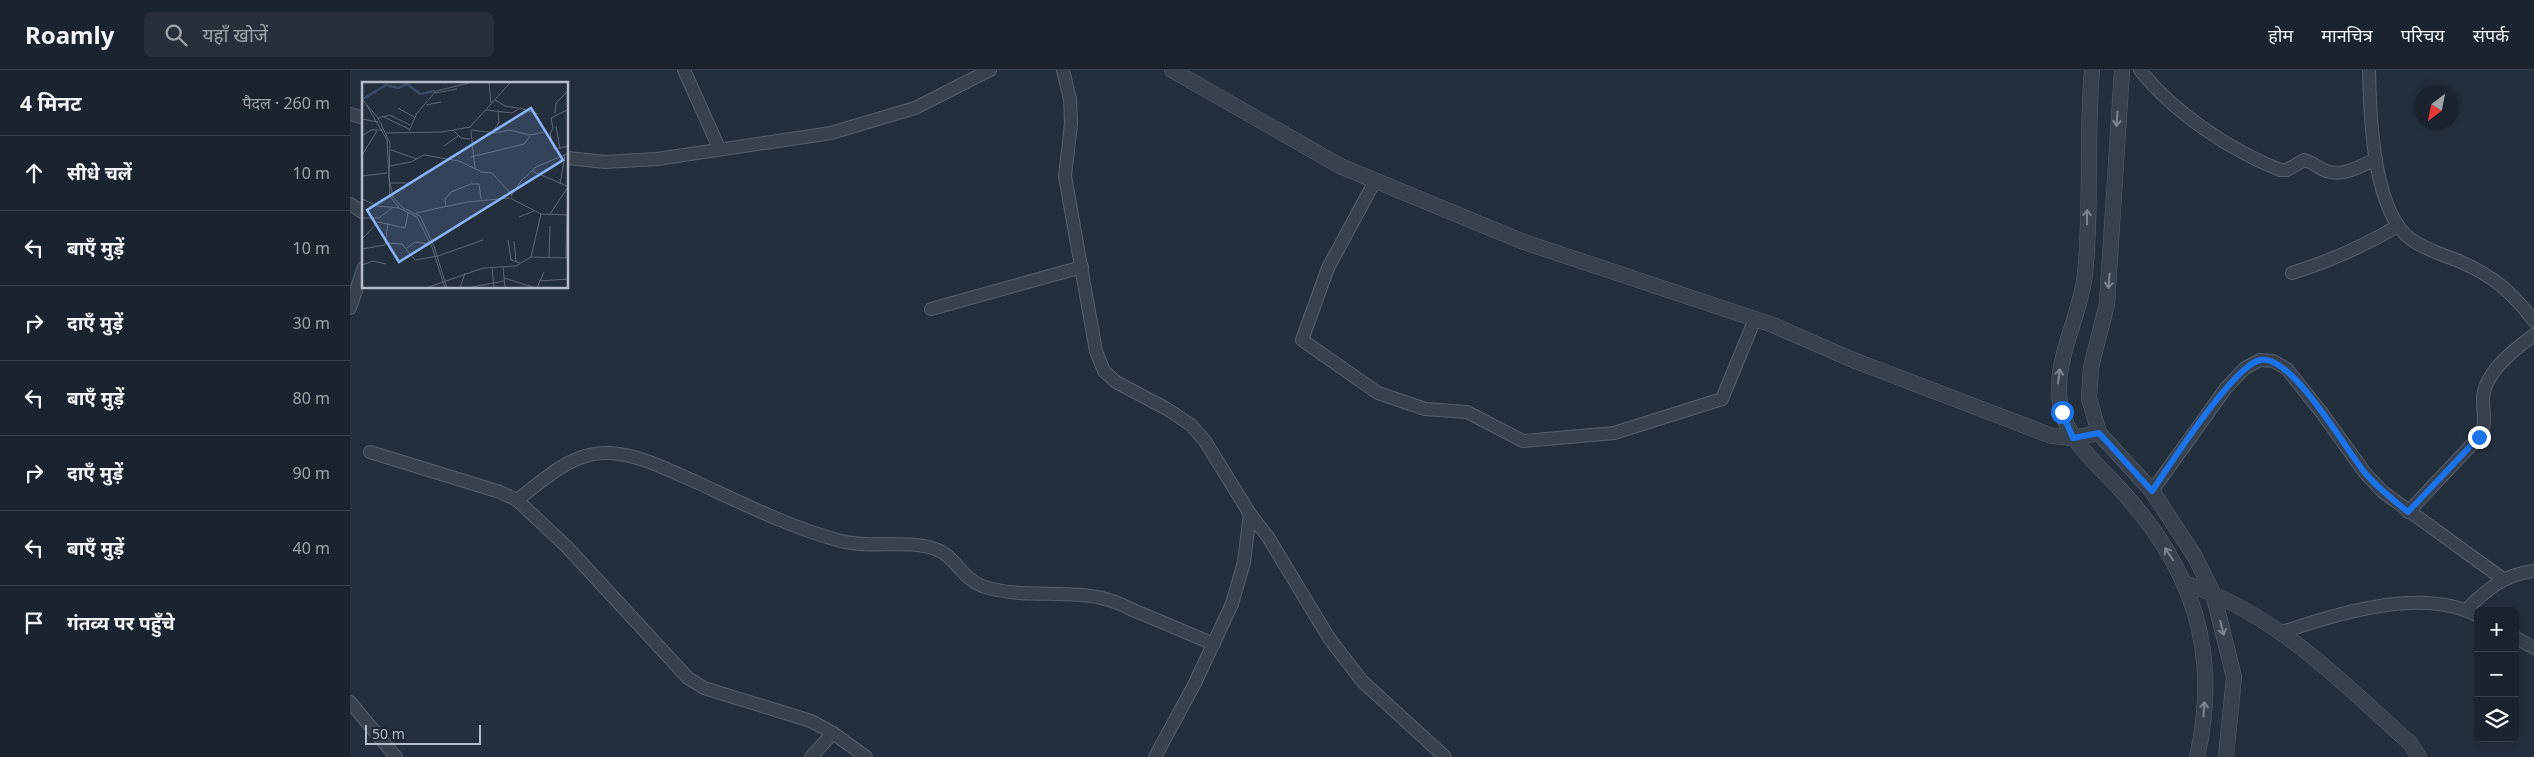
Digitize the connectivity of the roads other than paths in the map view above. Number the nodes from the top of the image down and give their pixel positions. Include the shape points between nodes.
1 (684, 70) edge
2 (990, 70) edge
3 (1063, 70) edge
4 (1172, 70) edge
5 (2092, 70) edge
6 (2122, 70) edge
7 (2140, 70) edge
8 (2369, 70) edge
9 (719, 148) junction
10 (569, 158) edge
11 (2376, 159) junction
12 (1375, 180) junction
13 (350, 204) edge
14 (362, 213) edge
15 (2398, 226) junction
16 (1082, 267) junction
17 (362, 273) edge
18 (2292, 273) dead end
19 (350, 308) edge
20 (931, 309) dead end
21 (1755, 319) junction
22 (2534, 320) edge
23 (2534, 335) edge
24 (2099, 433) junction
25 (2073, 438) junction
26 (370, 452) dead end
27 (2152, 491) junction
28 (517, 500) junction
29 (2408, 512) junction
30 (1250, 514) junction
31 (2534, 571) edge
32 (2502, 579) junction
33 (2184, 583) junction
34 (2213, 593) junction
35 (2466, 610) junction
36 (2474, 614) edge
37 (2282, 632) junction
38 (2519, 639) edge
39 (1214, 644) junction
40 (2534, 648) edge
41 (350, 702) edge
42 (833, 733) junction
43 (396, 757) edge
44 (811, 757) edge
45 (866, 757) edge
46 (1156, 757) edge
47 (1445, 757) edge
48 (2197, 757) edge
49 (2226, 757) edge
50 (2419, 757) edge

1 - 9 street
2 - 9 street via 915,108 884,119 831,133
3 - 16 street via 1070,99 1071,124 1065,176
4 - 12 street via 1340,166
25 -> 5 street via 2062,412 2058,388 2062,359 2085,275 2088,113
6 -> 24 street via 2107,304 2090,375 2089,398
7 - 11 street via 2182,113 2221,139 2280,170 2287,170 2304,160 2326,171 2344,172
8 - 11 street via 2371,129
9 - 10 street via 648,160 605,162
11 - 15 street via 2382,190
12 - 21 street via 1524,242
12 - 21 street via 1328,268 1302,340 1378,393 1425,409 1468,412 1523,441 1614,433 1722,399
13 - 14 street
15 - 18 street via 2356,249
15 - 22 street via 2410,239 2427,249 2494,278
16 - 20 street
16 - 30 street via 1096,352 1104,371 1116,382 1190,425 1205,441
17 - 19 street
21 - 25 street via 2052,436
23 - 29 street via 2513,351 2490,379 2483,398 2484,428 2479,437
24 - 25 street
24 - 27 street
33 -> 25 street via 2176,564 2140,510
26 - 28 street
27 - 29 street via 2226,388 2245,368 2260,360 2274,361 2287,369 2365,473
27 - 34 street via 2194,555
28 - 39 street via 568,462 607,452 625,454 842,541 937,549 966,578 981,586 1013,594 1109,600
28 - 42 street via 567,547 688,678 704,688 812,721
29 - 32 street
30 - 39 street via 1244,562 1232,604
30 - 47 street via 1268,537 1329,638 1362,681
31 - 32 street
32 - 35 street
33 - 34 street
48 -> 33 street via 2203,730 2207,673 2198,621
34 - 37 street
34 -> 49 street via 2234,677
35 - 36 street
35 - 37 street via 2428,603 2383,606 2334,614
37 - 50 street via 2410,743
38 - 40 street
39 - 46 street
41 - 43 street
42 - 44 street
42 - 45 street

